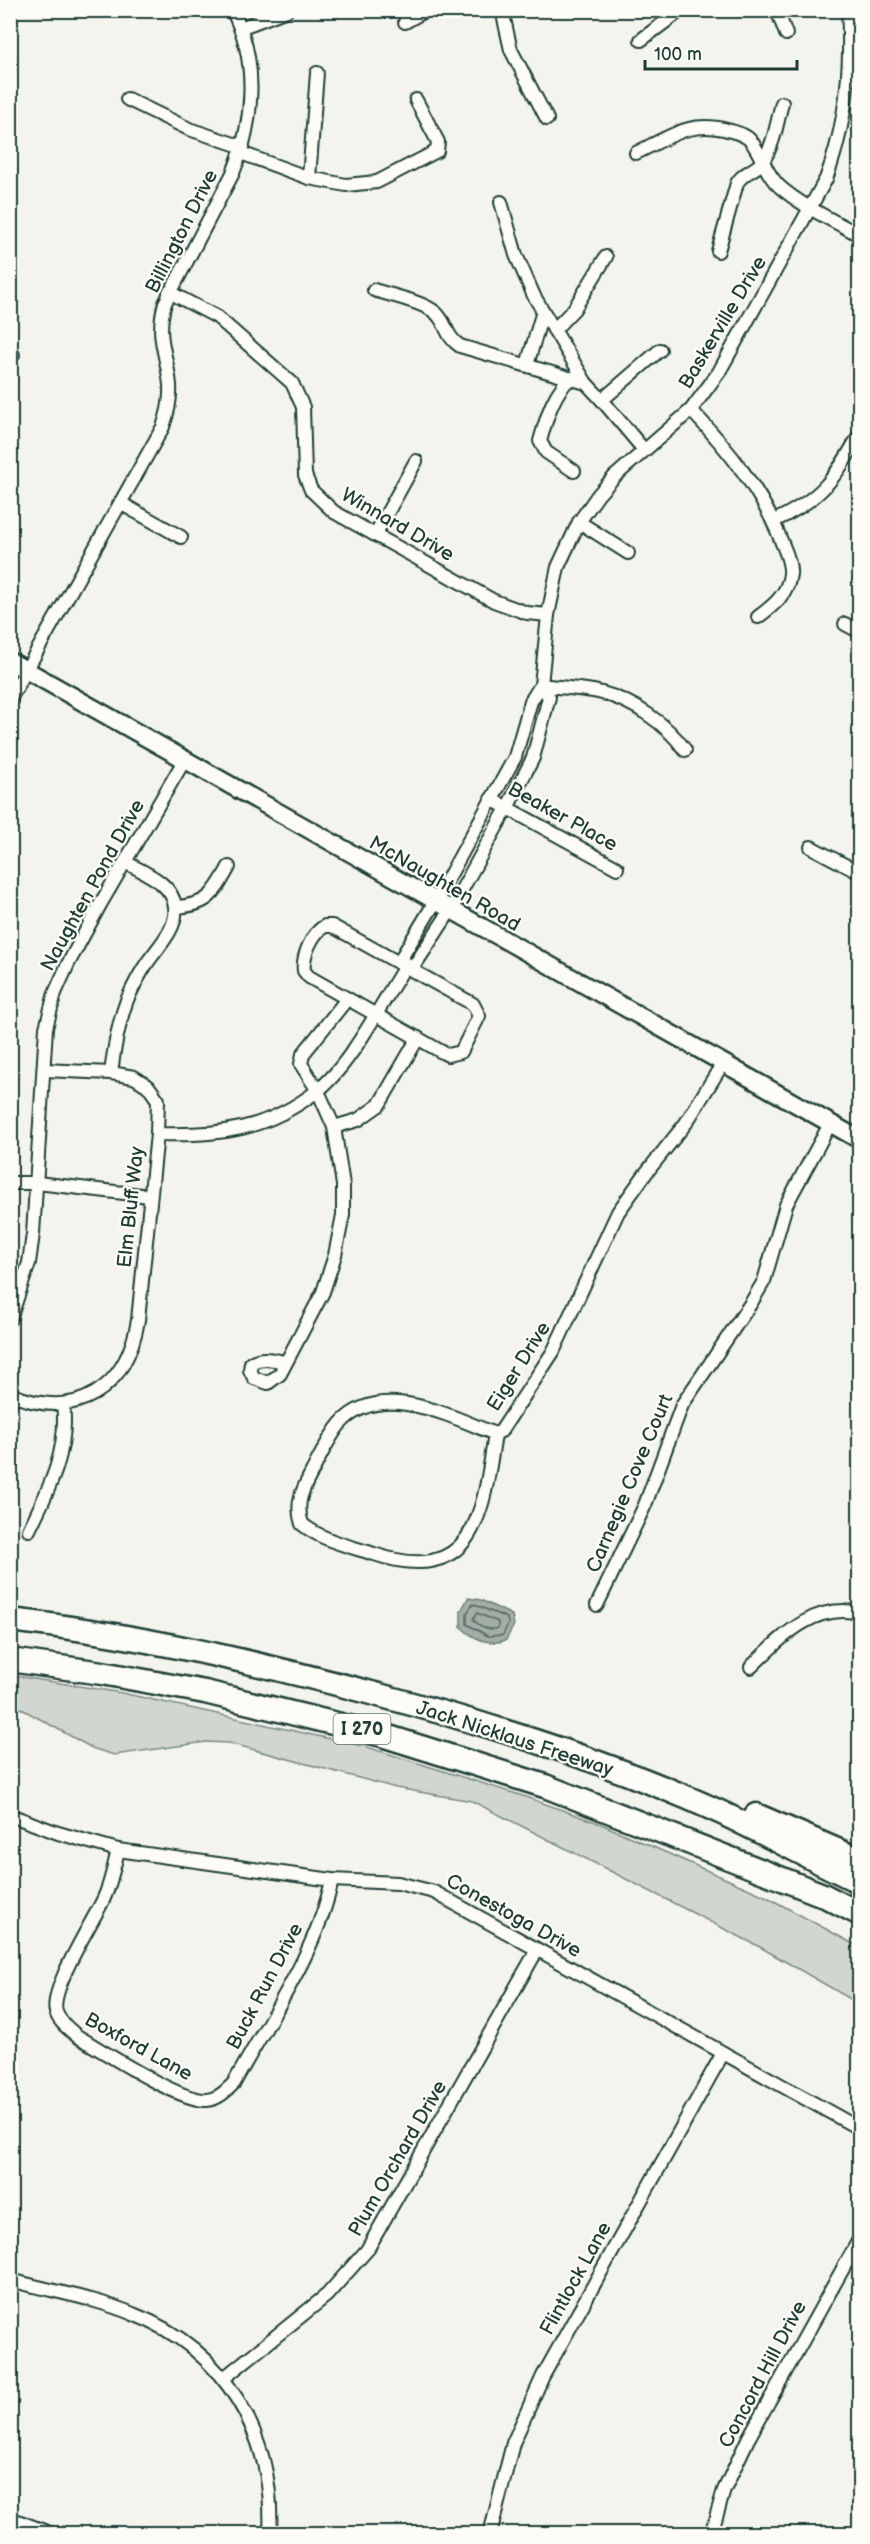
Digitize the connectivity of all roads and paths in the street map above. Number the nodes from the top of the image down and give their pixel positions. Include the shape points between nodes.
1 (232, 10) edge
2 (287, 10) edge
3 (426, 10) edge
4 (502, 10) edge
5 (681, 10) edge
6 (777, 10) edge
7 (848, 10) edge
8 (405, 22) dead end
9 (240, 28) junction
10 (786, 34) dead end
11 (641, 40) dead end
12 (317, 73) dead end
13 (127, 99) dead end
14 (416, 100) dead end
15 (782, 103) dead end
16 (547, 119) dead end
17 (242, 150) junction
18 (636, 153) dead end
19 (762, 162) junction
20 (309, 177) junction
21 (501, 202) dead end
22 (810, 207) junction
23 (859, 235) edge
24 (718, 251) dead end
25 (606, 257) dead end
26 (374, 290) dead end
27 (169, 292) junction
28 (543, 311) junction
29 (554, 330) junction
30 (660, 350) dead end
31 (527, 364) junction
32 (571, 378) junction
33 (586, 383) junction
34 (602, 400) junction
35 (691, 410) junction
36 (860, 434) edge
37 (644, 450) junction
38 (416, 460) dead end
39 (574, 471) dead end
40 (122, 504) junction
41 (774, 521) junction
42 (579, 522) junction
43 (375, 534) junction
44 (181, 537) dead end
45 (628, 553) dead end
46 (549, 615) junction
47 (758, 617) dead end
48 (844, 624) dead end
49 (860, 632) edge
50 (10, 661) edge
51 (27, 670) junction
52 (541, 685) junction
53 (10, 699) edge
54 (685, 750) dead end
55 (185, 759) junction
56 (491, 799) junction
57 (507, 808) junction
58 (811, 847) dead end
59 (125, 862) junction
60 (229, 867) dead end
61 (617, 868) dead end
62 (860, 873) edge
63 (443, 906) junction
64 (176, 907) junction
65 (404, 968) junction
66 (347, 999) junction
67 (375, 1013) junction
68 (418, 1038) junction
69 (723, 1064) junction
70 (44, 1070) junction
71 (111, 1073) junction
72 (318, 1091) junction
73 (831, 1124) junction
74 (334, 1127) junction
75 (157, 1134) junction
76 (860, 1140) edge
77 (10, 1183) edge
78 (37, 1183) junction
79 (150, 1196) junction
80 (10, 1319) edge
81 (285, 1362) dead end
82 (10, 1394) edge
83 (63, 1404) junction
84 (495, 1434) junction
85 (29, 1530) dead end
86 (597, 1605) dead end
87 (860, 1613) edge
88 (10, 1620) edge
89 (10, 1660) edge
90 (751, 1667) dead end
91 (669, 1792) junction
92 (10, 1815) edge
93 (700, 1848) junction
94 (118, 1850) junction
95 (860, 1860) edge
96 (332, 1880) junction
97 (860, 1882) edge
98 (860, 1914) edge
99 (860, 1931) edge
100 (537, 1950) junction
101 (723, 2053) junction
102 (212, 2099) joint
103 (860, 2128) edge
104 (860, 2238) edge
105 (10, 2280) edge
106 (224, 2378) junction
107 (10, 2518) edge
108 (52, 2534) edge
109 (270, 2534) edge
110 (490, 2534) edge
111 (711, 2534) edge

1 - 9 street, Billington Drive
2 - 9 street
3 - 8 street
4 - 16 street via 511,50
5 - 11 street
6 - 10 street
7 - 22 street, Baskerville Drive via 851,45 844,118 826,179
9 - 17 street, Billington Drive via 251,96
12 - 20 street
13 - 17 street
14 - 20 street via 438,142 433,154 377,182 336,185
15 - 19 street via 770,148
17 - 20 street
17 - 27 street, Billington Drive via 222,196
18 - 19 street via 684,130 699,125 716,126 748,138
19 - 22 street via 779,186
19 - 24 street via 737,183
21 - 28 street via 516,255
22 - 23 street
22 - 35 street, Baskerville Drive via 720,372
25 - 29 street via 574,309
26 - 31 street via 436,312 452,341 460,346 496,359
27 - 40 street, Billington Drive via 160,325 170,386 167,415
27 - 43 street, Winnard Drive via 217,317 292,383 303,407 303,459 311,490 334,512
28 - 29 street
28 - 31 street
29 - 33 street
30 - 34 street
31 - 32 street
32 - 33 street
32 - 39 street via 557,394 540,441 546,452
33 - 34 street
34 - 37 street
35 - 37 street, Baskerville Drive
35 - 41 street via 740,468
36 - 41 street via 843,465 820,494
37 - 42 street, Baskerville Drive via 603,489
38 - 43 street
40 - 44 street
40 - 51 street, Billington Drive
41 - 47 street via 790,572 787,587 775,604
42 - 45 street
42 - 46 street, Baskerville Drive via 558,567
43 - 46 street, Winnard Drive via 494,601 527,613
46 - 52 street, Baskerville Drive
48 - 49 street
50 - 51 street, McNaughten Road
51 - 53 street, Billington Drive
51 - 55 street, McNaughten Road
52 - 54 street via 587,690 621,701 674,734
52 - 56 street, Baskerville Drive via 531,701 515,757
52 - 57 street, Baskerville Drive via 549,697 545,719 533,758
55 - 59 street, Naughten Pond Drive
55 - 63 street, McNaughten Road
56 - 57 street, Beaker Place
56 - 63 street, Baskerville Drive
57 - 61 street, Beaker Place
57 - 63 street, Baskerville Drive
58 - 62 street
59 - 64 street via 154,878 172,896
59 - 70 street, Naughten Pond Drive via 57,987 46,1028
60 - 64 street via 208,899
63 - 65 street via 403,956
63 - 69 street, McNaughten Road
64 - 71 street via 171,930 128,1000
65 - 66 street via 332,926 319,929 305,956 304,971
65 - 67 street
65 - 68 street via 477,1009 476,1022 461,1052 448,1054
66 - 67 street
66 - 72 street via 303,1054 301,1064
67 - 68 street
67 - 72 street via 343,1062
68 - 74 street via 379,1104 358,1120
69 - 73 street, McNaughten Road
69 - 84 street, Eiger Drive via 686,1123 618,1212 553,1352 501,1431
70 - 71 street, Elm Bluff Way
70 - 78 street, Naughten Pond Drive
71 - 75 street, Elm Bluff Way via 134,1077 154,1092 158,1100
72 - 74 street
72 - 75 street via 269,1119 233,1132 199,1136
73 - 76 street, McNaughten Road
73 - 86 street, Carnegie Cove Court via 786,1204 764,1281 682,1405 645,1505
74 - 81 street via 343,1185 340,1236 323,1292
75 - 79 street, Elm Bluff Way
77 - 78 street
78 - 79 street
78 - 80 street, Naughten Pond Drive via 29,1263
79 - 83 street, Elm Bluff Way via 138,1320 129,1356 109,1383 85,1399
82 - 83 street via 41,1403
83 - 85 street via 60,1461
84 - 84 street, Eiger Drive via 478,1522 469,1538 442,1558 429,1563 397,1562 326,1539 307,1528 300,1518 298,1501 326,1445 340,1423 357,1411 377,1405 420,1404
87 - 90 street via 833,1611 796,1625
88 - 91 highway, Jack Nicklaus Freeway / I 270 via 111,1635 300,1674 477,1721 559,1748
89 - 93 highway, Jack Nicklaus Freeway / I 270 via 205,1692 382,1735 545,1786
91 - 95 highway via 724,1801
91 - 97 highway, Jack Nicklaus Freeway / I 270 via 721,1813
92 - 94 street, Conestoga Drive
93 - 98 highway, Jack Nicklaus Freeway / I 270 via 823,1895
93 - 99 highway
94 - 96 street, Conestoga Drive
94 - 102 street, Boxford Lane via 105,1896 61,1980 56,2012 77,2036 179,2093
96 - 100 street, Conestoga Drive via 398,1883 434,1892
96 - 102 street, Buck Run Drive via 326,1909 310,1945 234,2083
100 - 101 street, Conestoga Drive
100 - 106 street, Plum Orchard Drive via 367,2250 327,2295
101 - 103 street, Conestoga Drive
101 - 110 street, Flintlock Lane via 543,2376 513,2443
104 - 111 street, Concord Hill Drive via 748,2439 724,2490
105 - 106 street via 153,2322 190,2346
106 - 109 street via 259,2444 271,2505
107 - 108 street

